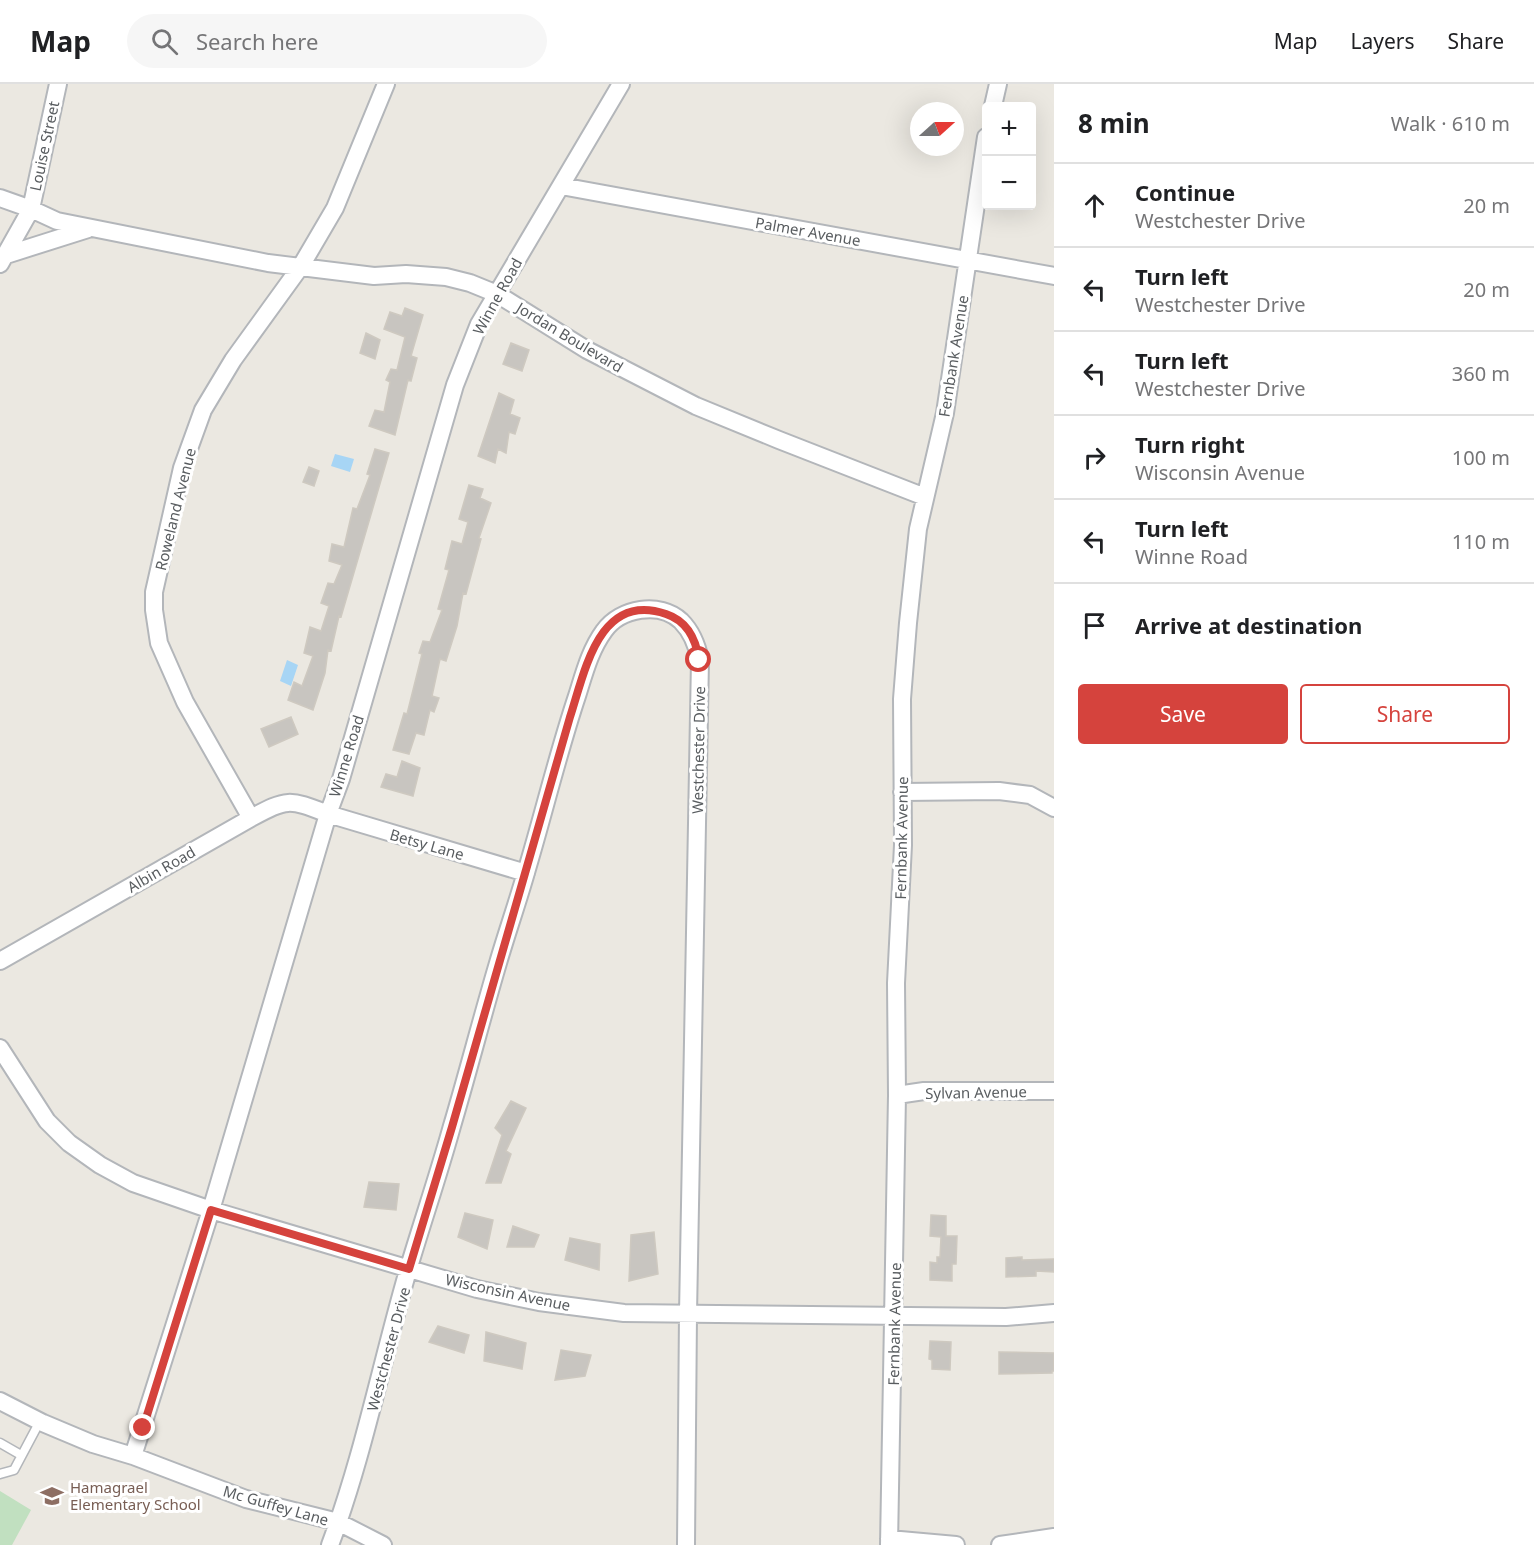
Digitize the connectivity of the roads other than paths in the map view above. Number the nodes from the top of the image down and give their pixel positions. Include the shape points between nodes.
1 (58, 84) edge
2 (386, 84) edge
3 (621, 84) edge
4 (998, 84) edge
5 (994, 102) edge
6 (984, 156) edge
7 (561, 186) junction
8 (0, 198) edge
9 (31, 209) junction
10 (90, 229) junction
11 (3, 259) edge
12 (968, 260) junction
13 (301, 266) junction
14 (1054, 276) edge
15 (497, 294) junction
16 (926, 496) junction
17 (903, 792) junction
18 (1054, 808) edge
19 (328, 814) junction
20 (251, 818) junction
21 (526, 873) junction
22 (0, 961) edge
23 (0, 1048) edge
24 (1054, 1091) edge
25 (897, 1095) junction
26 (211, 1210) junction
27 (409, 1269) junction
28 (1054, 1313) edge
29 (688, 1314) junction
30 (894, 1315) junction
31 (0, 1401) edge
32 (40, 1421) junction
33 (0, 1443) edge
34 (21, 1455) junction
35 (133, 1456) junction
36 (0, 1474) edge
37 (338, 1522) junction
38 (1054, 1537) edge
39 (889, 1542) edge
40 (330, 1545) edge
41 (383, 1545) edge
42 (686, 1545) edge
43 (956, 1545) edge
44 (1000, 1545) edge

1 - 9 street, Louise Street
2 - 13 street, Roweland Avenue via 334,208
3 - 7 street, Winne Road
4 - 5 street
6 - 12 street, Fernbank Avenue
7 - 12 street, Palmer Avenue
7 - 15 street, Winne Road
8 - 9 street
9 - 10 street, Jordan Boulevard via 57,221
9 - 11 street, Jordan Boulevard
10 - 11 street, Jordan Boulevard
10 - 13 street, Jordan Boulevard
12 - 14 street, Palmer Avenue
12 - 16 street, Fernbank Avenue via 945,413
13 - 15 street, Jordan Boulevard via 374,276 446,277
13 - 20 street, Roweland Avenue via 233,360 203,410 182,468 154,592 159,643 185,702
15 - 16 street, Jordan Boulevard via 587,350 696,406
15 - 19 street, Winne Road via 479,324 455,385
16 - 17 street, Fernbank Avenue via 918,530 902,699
17 - 18 street via 999,791 1030,795
17 - 25 street, Fernbank Avenue via 896,982
19 - 20 street, Albin Road via 288,802
19 - 21 street, Betsy Lane
19 - 26 street, Winne Road
20 - 22 street, Albin Road
21 - 27 street, Westchester Drive
21 - 29 street, Westchester Drive via 570,717 598,639 610,623 629,612 654,610 675,616 692,635 699,660
23 - 26 street, Wisconsin Avenue via 47,1121 69,1143 133,1183
24 - 25 street, Sylvan Avenue via 924,1091
25 - 30 street, Fernbank Avenue
26 - 27 street, Wisconsin Avenue
26 - 35 street, Winne Road
27 - 29 street, Wisconsin Avenue via 539,1302 624,1313
27 - 37 street, Westchester Drive
28 - 30 street, Wisconsin Avenue via 1006,1317
29 - 30 street, Wisconsin Avenue
29 - 42 street
30 - 39 street, Fernbank Avenue
31 - 32 street, Mc Guffey Lane
32 - 34 lane
32 - 35 street, Mc Guffey Lane
33 - 34 lane
34 - 36 lane via 14,1470
35 - 37 street, Mc Guffey Lane via 246,1499
37 - 40 street, Westchester Drive
37 - 41 street, Mc Guffey Lane
38 - 44 street
39 - 43 street

